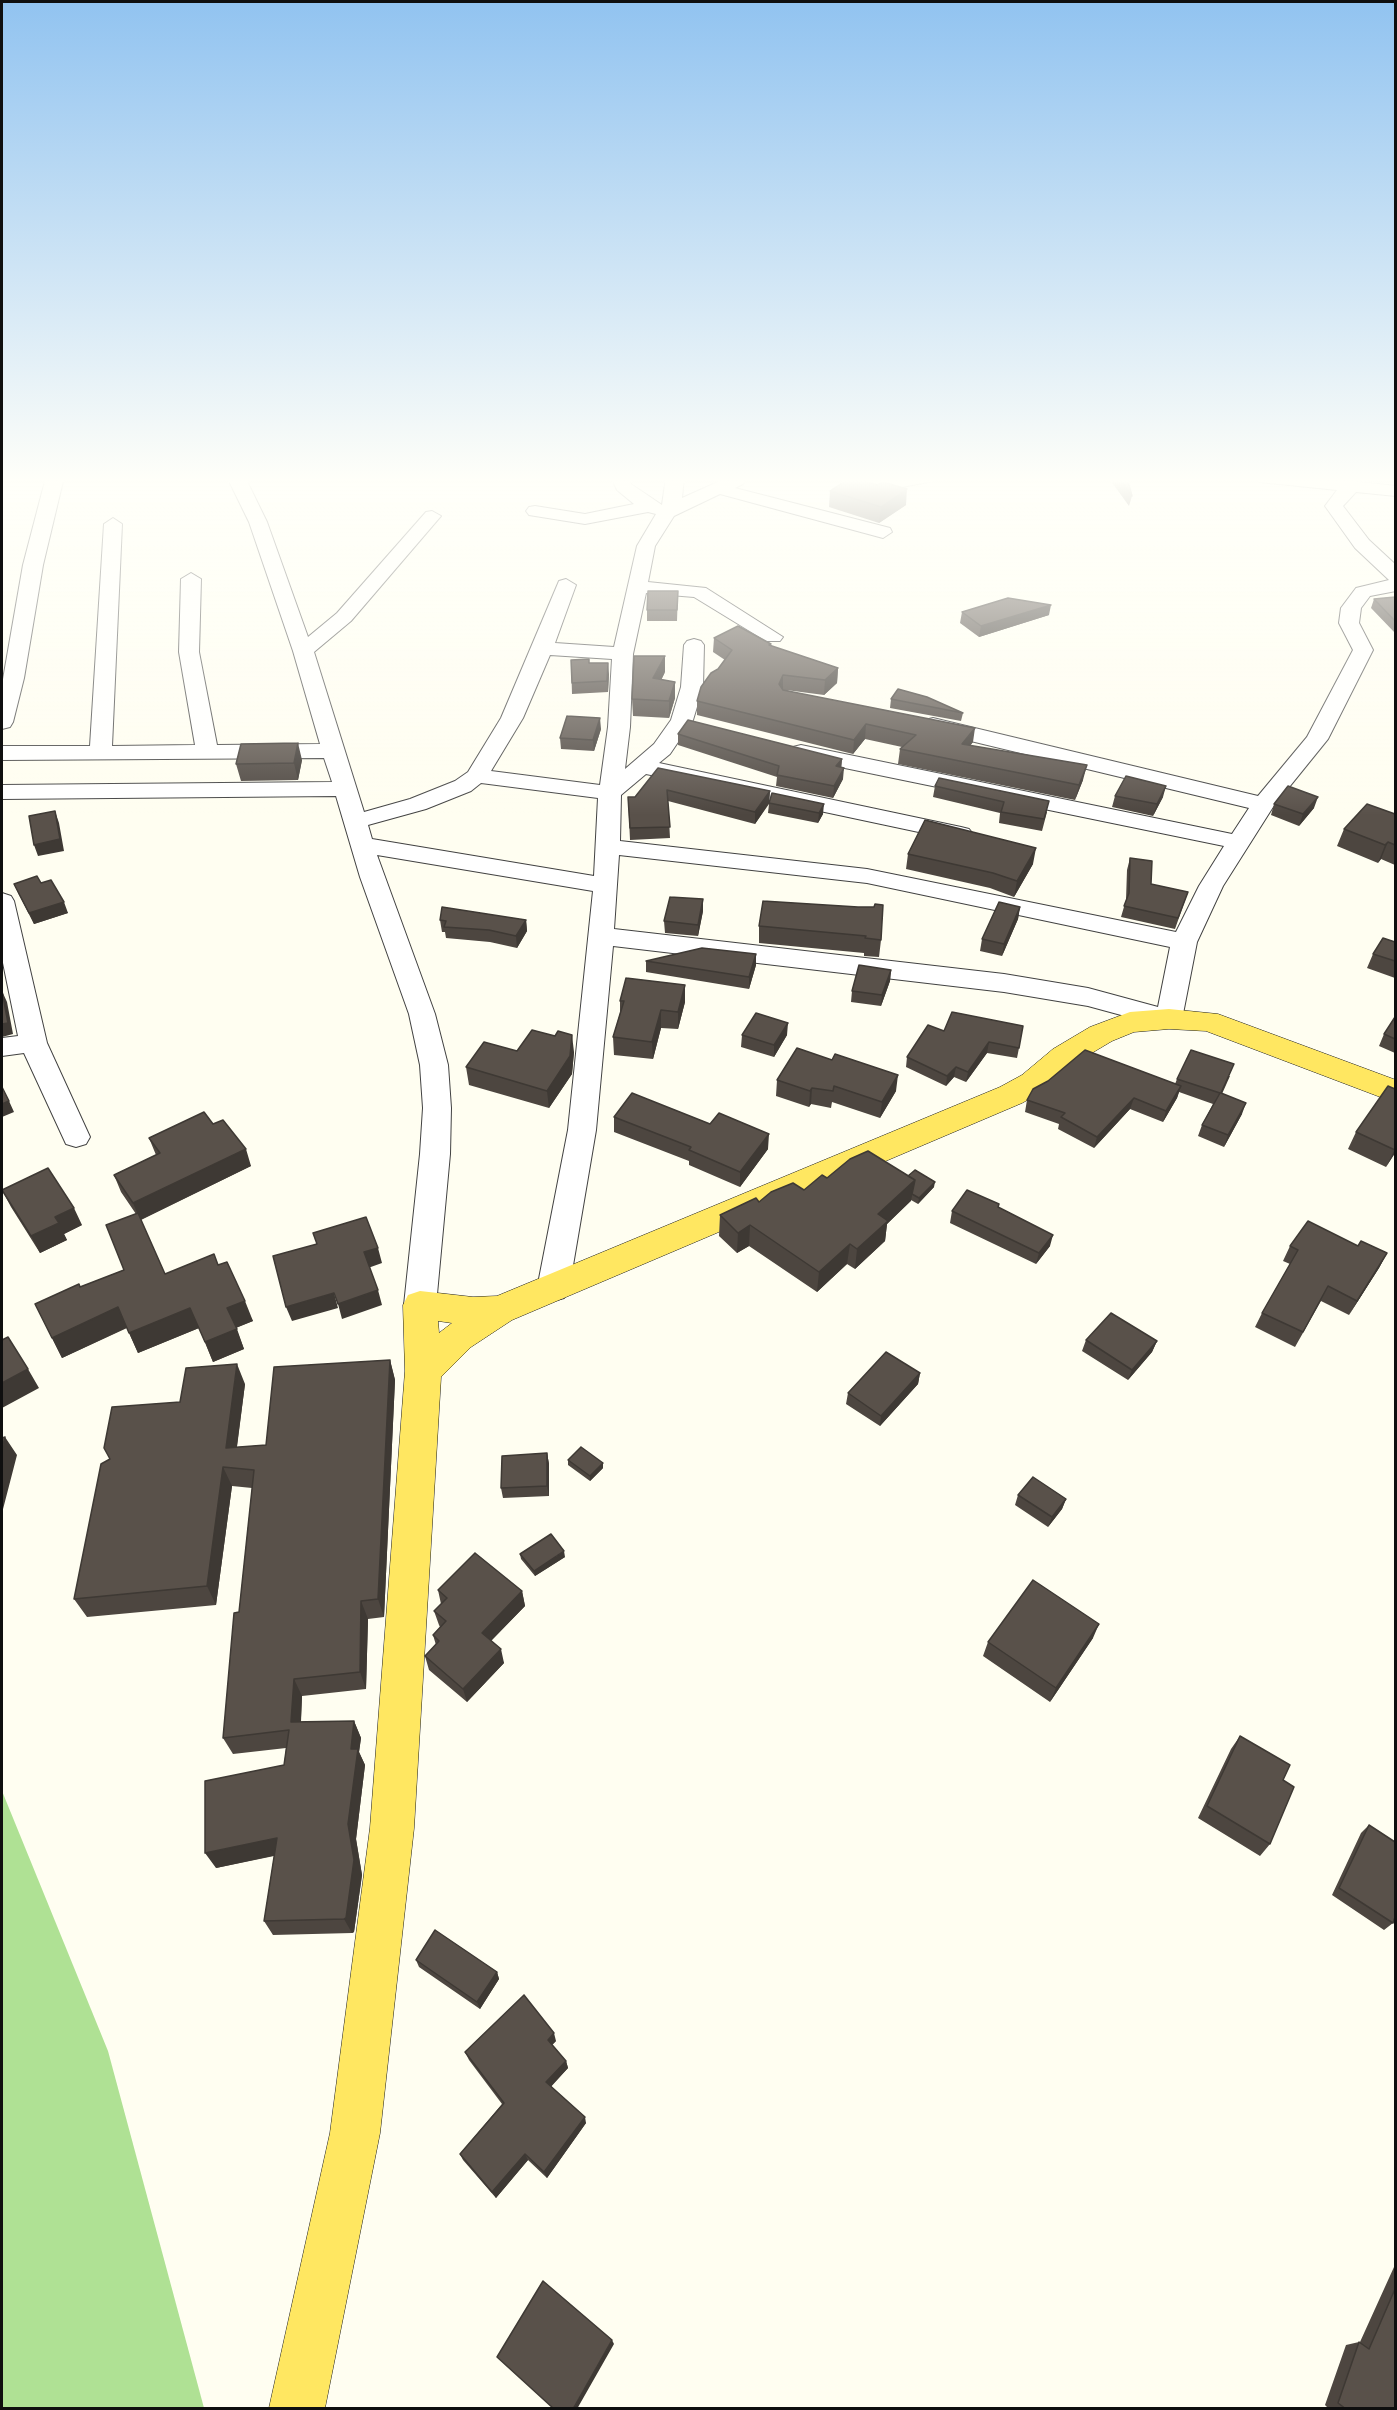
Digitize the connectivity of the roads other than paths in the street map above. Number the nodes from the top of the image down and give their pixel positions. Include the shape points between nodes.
1 (29, 589) edge
2 (110, 589) edge
3 (190, 589) edge
4 (282, 589) edge
5 (368, 589) edge
6 (564, 589) edge
7 (637, 589) edge
8 (673, 589) edge
9 (1369, 589) edge
10 (773, 637) dead end
11 (694, 645) dead end
12 (543, 648) junction
13 (303, 651) junction
14 (623, 654) junction
15 (2, 722) edge
16 (916, 722) edge
17 (780, 746) edge
18 (101, 751) junction
19 (207, 751) junction
20 (335, 751) junction
21 (2, 753) edge
22 (642, 765) junction
23 (477, 776) junction
24 (347, 789) junction
25 (2, 792) edge
26 (610, 793) junction
27 (1263, 804) junction
28 (356, 821) junction
29 (978, 838) edge
30 (1238, 842) junction
31 (363, 845) junction
32 (608, 847) junction
33 (606, 886) junction
34 (2, 901) edge
35 (601, 936) junction
36 (1184, 942) junction
37 (1169, 1019) junction
38 (33, 1043) junction
39 (2, 1047) edge
40 (1395, 1092) edge
41 (76, 1137) dead end
42 (553, 1289) junction
43 (420, 1305) junction
44 (500, 1310) junction
45 (423, 1371) junction
46 (297, 2409) edge

1 - 15 street via 14,678
2 - 18 street
3 - 19 street via 189,652
4 - 13 street
5 - 13 street via 344,617
6 - 12 street
7 - 14 street
8 - 10 street via 699,592
9 - 27 street via 1352,608 1349,623 1363,650 1358,662 1317,739
11 - 22 street via 693,723
12 - 14 street
12 - 23 street via 512,718
13 - 20 street
14 - 26 street
16 - 27 street
17 - 30 street
18 - 19 street
18 - 21 street
19 - 20 street
20 - 24 street
22 - 26 street
22 - 29 street
23 - 26 street
23 - 28 street via 463,786 418,804
24 - 25 street
24 - 28 street
26 - 32 street
27 - 30 street
28 - 31 street
30 - 36 street
31 - 33 street
31 - 43 street via 422,1014 434,1065 435,1154
32 - 33 street
32 - 36 street via 867,876
33 - 35 street
34 - 38 street
35 - 37 street via 1004,983 1088,997
35 - 42 street via 582,1130
36 - 37 street
37 - 40 main road via 1208,1021
37 - 42 main road via 1130,1022 1101,1034 1011,1095
38 - 39 street
38 - 41 street
42 - 44 main road
43 - 44 main road
43 - 45 main road
44 - 45 main road via 458,1336
45 - 46 main road via 392,1828 355,2133

